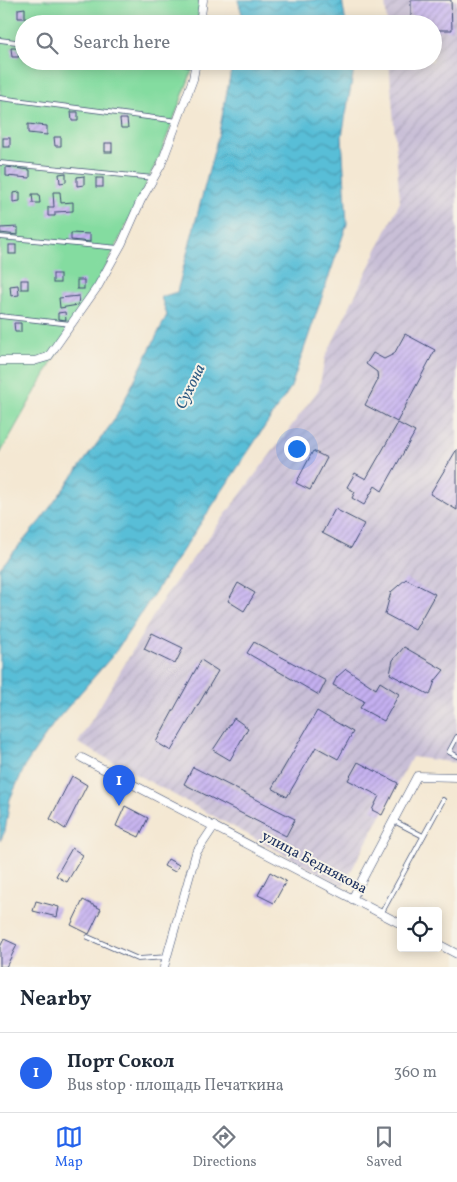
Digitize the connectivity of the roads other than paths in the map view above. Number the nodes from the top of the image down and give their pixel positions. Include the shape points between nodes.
1 (203, 0) edge
2 (201, 15) edge
3 (0, 40) edge
4 (15, 42) edge
5 (194, 70) edge
6 (0, 98) edge
7 (178, 121) junction
8 (0, 163) edge
9 (154, 178) junction
10 (0, 236) edge
11 (120, 248) junction
12 (0, 316) edge
13 (71, 324) junction
14 (0, 361) edge
15 (457, 737) edge
16 (457, 756) edge
17 (82, 758) dead end
18 (457, 777) edge
19 (443, 800) dead end
20 (394, 820) junction
21 (214, 826) junction
22 (423, 836) junction
23 (352, 899) junction
24 (381, 914) junction
25 (397, 922) edge
26 (88, 937) dead end
27 (442, 946) edge
28 (457, 954) edge
29 (167, 957) junction
30 (164, 967) edge

1 - 2 street
3 - 4 lane
5 - 7 street
6 - 7 lane
7 - 9 street
8 - 9 lane
9 - 11 street
10 - 11 lane
11 - 13 street
12 - 13 lane
13 - 14 street via 48,357 34,361
15 - 16 lane via 449,752
17 - 21 street, улица Беднякова
18 - 20 street via 417,776
19 - 22 lane
20 - 22 lane
20 - 23 street
21 - 23 street, улица Беднякова
21 - 29 street via 196,853
22 - 24 lane
23 - 24 street, улица Беднякова
24 - 25 street, улица Беднякова
26 - 29 lane via 138,959
27 - 28 street
29 - 30 street

